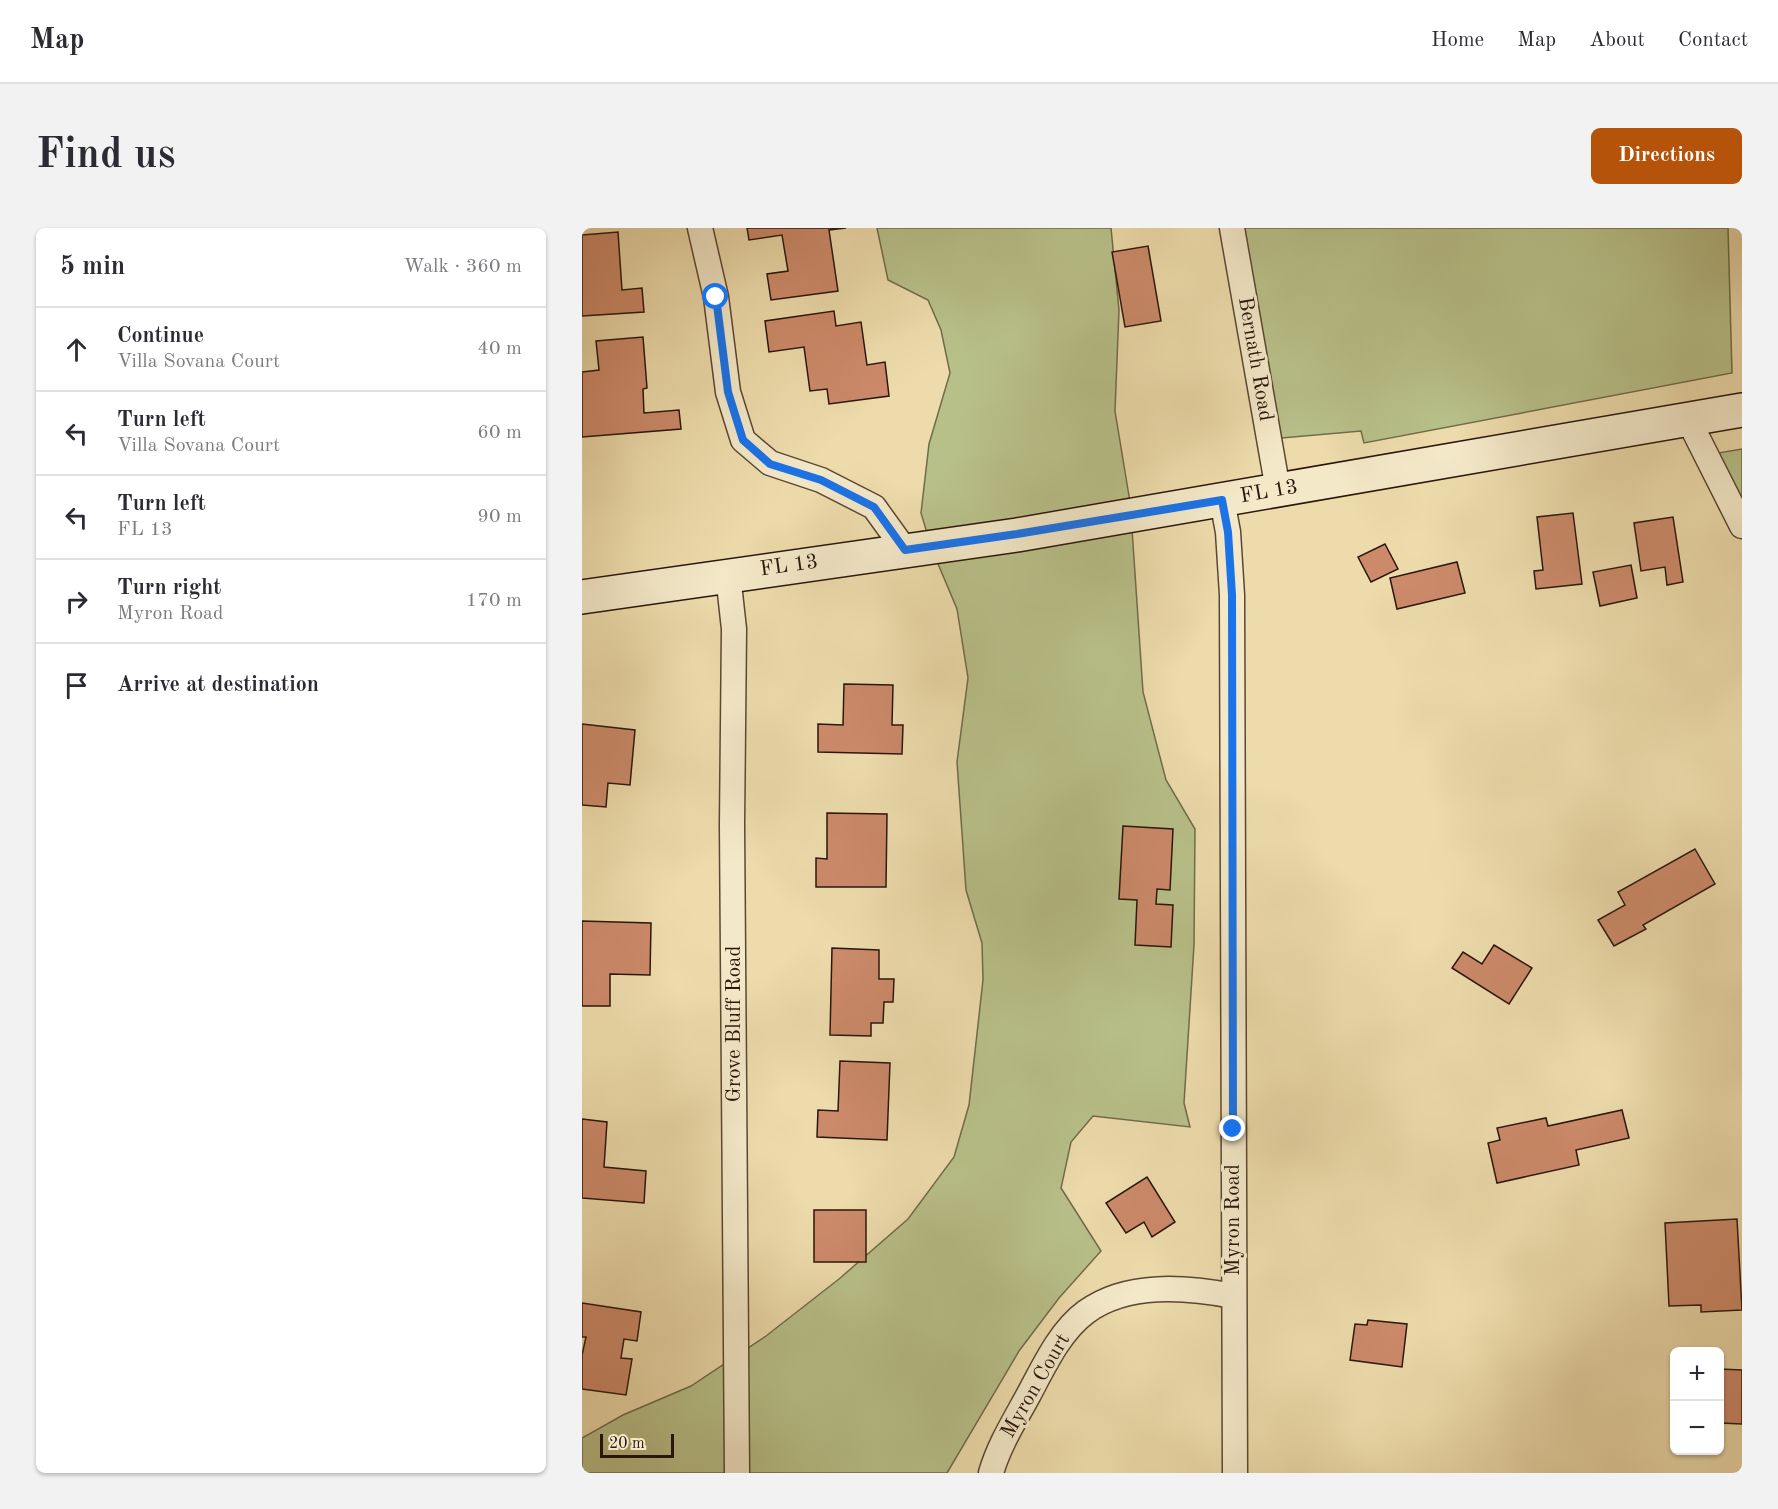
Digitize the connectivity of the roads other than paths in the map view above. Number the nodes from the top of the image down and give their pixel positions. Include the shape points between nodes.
1 (700, 228) edge
2 (1232, 228) edge
3 (1742, 410) edge
4 (1688, 419) junction
5 (1278, 490) junction
6 (1222, 500) junction
7 (1742, 526) edge
8 (905, 550) junction
9 (728, 575) junction
10 (582, 597) edge
11 (1233, 1296) junction
12 (738, 1473) edge
13 (991, 1473) edge
14 (1235, 1473) edge

1 - 8 street via 716,297 728,392 743,440 770,464 821,480 874,507
2 - 5 street, Bernath Road
3 - 4 main road, FL 13
4 - 5 main road, FL 13
4 - 7 street
5 - 6 main road, FL 13
6 - 8 main road, FL 13
6 - 11 street, Myron Road via 1232,595
8 - 9 main road, FL 13
9 - 10 main road, FL 13
9 - 12 street, Grove Bluff Road via 734,629
11 - 13 street, Myron Court via 1204,1290 1164,1289 1109,1299 1086,1312 1068,1330 1038,1377
11 - 14 street, Myron Road

